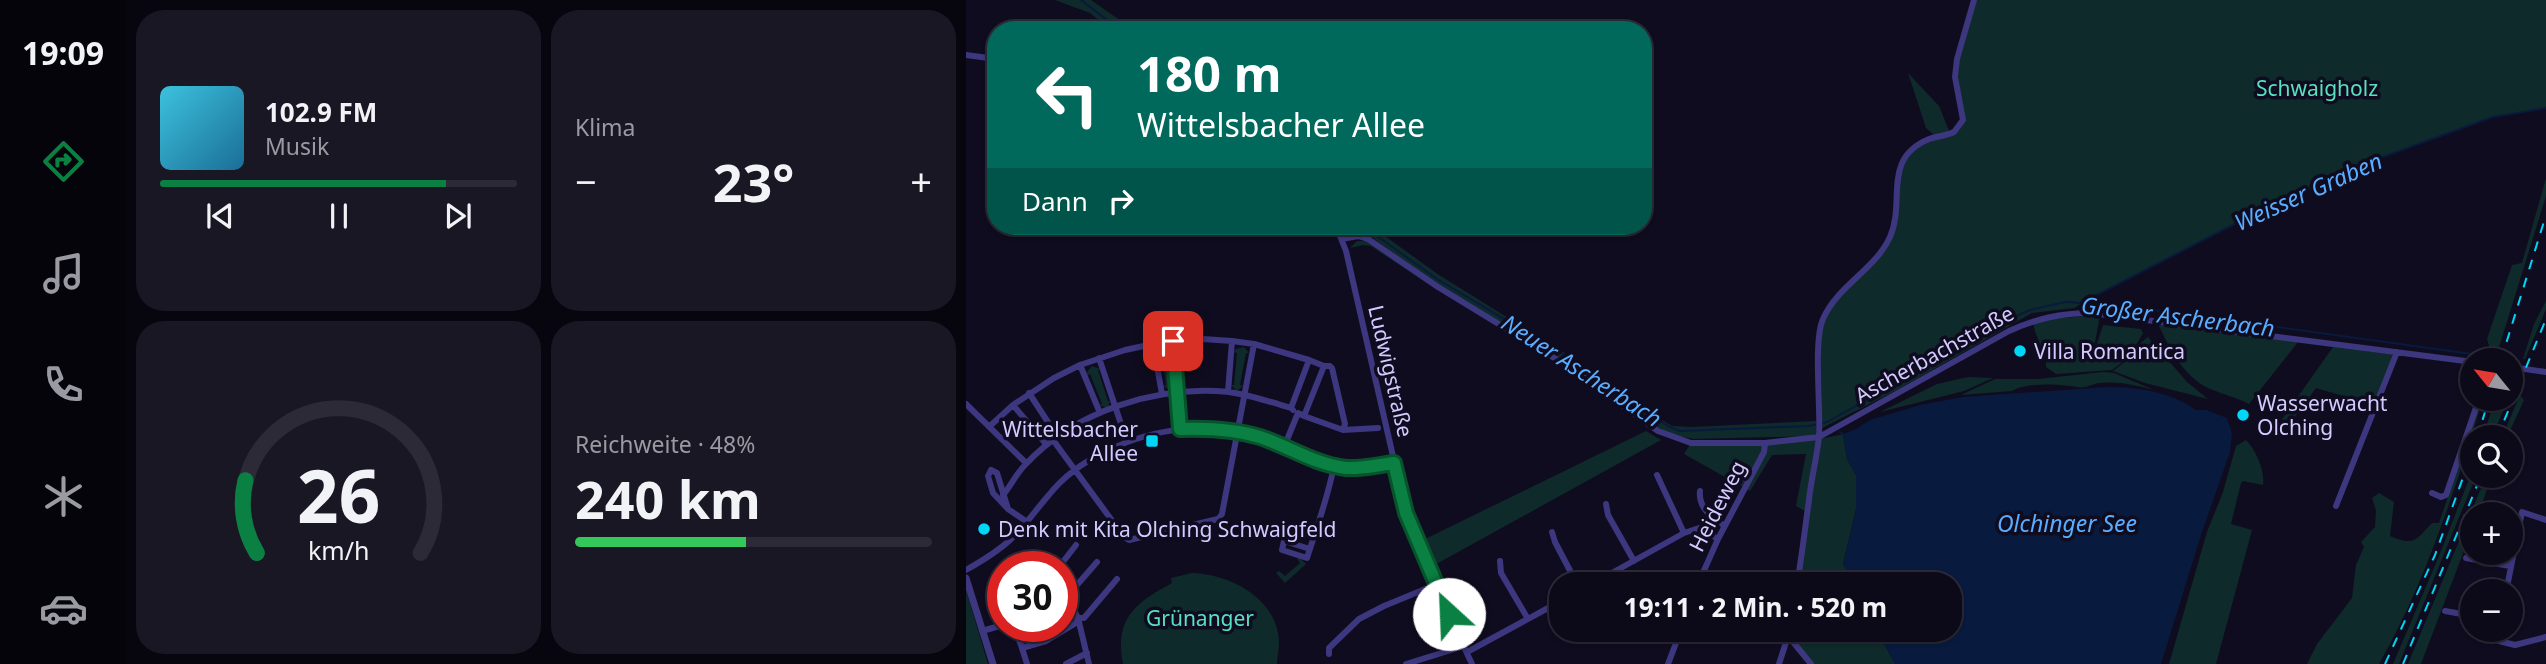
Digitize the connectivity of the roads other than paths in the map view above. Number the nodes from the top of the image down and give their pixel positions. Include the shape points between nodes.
1 (1974, 0) edge
2 (966, 55) edge
3 (987, 58) edge
4 (1340, 235) edge
5 (1342, 239) junction
6 (1173, 341) junction
7 (1233, 341) junction
8 (1153, 344) junction
9 (1254, 344) junction
10 (2397, 352) junction
11 (1099, 358) junction
12 (1308, 360) junction
13 (2460, 360) edge
14 (1080, 365) junction
15 (1324, 366) junction
16 (2524, 369) edge
17 (2546, 372) edge
18 (1228, 392) junction
19 (1029, 393) junction
20 (1178, 393) junction
21 (1162, 394) junction
22 (1243, 395) junction
23 (966, 404) edge
24 (1013, 405) junction
25 (1115, 407) junction
26 (1291, 408) junction
27 (2475, 411) edge
28 (1100, 412) junction
29 (1301, 415) junction
30 (990, 426) junction
31 (1378, 428) dead end
32 (1180, 429) junction
33 (1343, 430) junction
34 (1237, 432) junction
35 (1819, 437) junction
36 (1052, 440) junction
37 (1127, 442) junction
38 (1765, 443) junction
39 (1284, 447) junction
40 (1026, 463) junction
41 (1394, 463) junction
42 (1334, 466) junction
43 (1076, 470) junction
44 (1657, 475) dead end
45 (1700, 491) dead end
46 (2432, 493) dead end
47 (1003, 495) junction
48 (1606, 504) dead end
49 (2336, 506) dead end
50 (1008, 509) junction
51 (2546, 520) edge
52 (1027, 522) junction
53 (1725, 526) junction
54 (1552, 531) dead end
55 (1684, 533) junction
56 (1718, 540) junction
57 (1076, 545) dead end
58 (1310, 549) dead end
59 (1071, 551) edge
60 (1500, 561) dead end
61 (1634, 561) junction
62 (1097, 562) dead end
63 (2504, 565) edge
64 (2510, 566) junction
65 (966, 570) edge
66 (1571, 572) edge
67 (1614, 572) edge
68 (1703, 572) edge
69 (1799, 572) edge
70 (966, 578) edge
71 (1117, 579) dead end
72 (2508, 579) edge
73 (1078, 584) edge
74 (1435, 585) junction
75 (1549, 608) edge
76 (2445, 611) dead end
77 (2460, 614) edge
78 (1078, 618) joint
79 (1528, 619) junction
80 (987, 630) edge
81 (982, 631) junction
82 (2546, 637) edge
83 (1020, 642) edge
84 (1043, 642) edge
85 (1676, 642) edge
86 (1787, 642) edge
87 (1796, 642) edge
88 (2499, 642) edge
89 (1022, 648) junction
90 (1465, 649) junction
91 (1087, 653) junction
92 (1329, 654) dead end
93 (993, 664) edge
94 (1027, 664) edge
95 (1066, 664) edge
96 (1089, 664) edge
97 (1406, 664) edge
98 (1472, 664) edge
99 (1668, 664) edge
100 (1779, 664) edge
101 (1811, 664) edge

1 - 35 street via 1955,77 1963,120 1954,132 1930,138 1908,153 1898,174 1893,231 1887,244 1823,318
2 - 3 street
4 - 5 street, Ludwigstraße
5 - 38 street, Ascherbachstraße via 1364,236 1373,241 1667,435 1691,443
5 - 41 street, Ludwigstraße
6 - 7 street
6 - 8 street
6 - 20 street
7 - 9 street
7 - 18 street
8 - 11 street
8 - 21 street
9 - 12 street
9 - 22 street
10 - 13 street, Ascherbachstraße
10 - 35 street, Ascherbachstraße via 2064,313 2009,331
10 - 49 street
11 - 14 street
11 - 25 street
12 - 15 street
12 - 26 street
14 - 19 street
14 - 28 street
15 - 29 street
15 - 33 street via 1332,369
16 - 17 street
18 - 20 street
18 - 22 street
19 - 24 street
19 - 36 street
20 - 21 street
20 - 32 street
21 - 25 street
22 - 26 street
22 - 34 street
23 - 30 street
24 - 30 street
24 - 36 street
25 - 28 street
25 - 37 street
26 - 29 street
27 - 46 street via 2446,495
28 - 36 street
29 - 33 street
29 - 39 street
30 - 40 street
31 - 33 street
32 - 34 street
32 - 37 street
34 - 39 street
34 - 43 street via 1222,514 1218,519 1158,534 1124,537
35 - 38 street, Ascherbachstraße
35 - 69 street
36 - 40 street
36 - 43 street
37 - 43 street
38 - 53 street, Heideweg
39 - 42 street
40 - 47 street
41 - 42 street
41 - 74 street, Ludwigstraße via 1406,513
42 - 58 street
43 - 52 street
44 - 55 street
45 - 53 street via 1709,517
47 - 50 street
47 - 50 street via 997,472 991,470 988,477 993,493
48 - 61 street
50 - 52 street
51 - 64 street via 2522,512
52 - 65 street via 1000,549
53 - 56 street, Heideweg
54 - 66 street
55 - 56 street via 1699,528
55 - 61 street
56 - 68 street, Heideweg
57 - 59 street
60 - 79 street via 1501,573
61 - 67 street
62 - 73 street
63 - 64 street
64 - 72 street
70 - 81 street
71 - 78 street via 1084,618
74 - 90 street, Ludwigstraße
74 - 92 street via 1359,619 1329,648
75 - 79 street
76 - 77 street
78 - 91 street
79 - 90 street
80 - 81 street
81 - 93 street
82 - 88 street via 2515,645
83 - 89 street
84 - 89 street
85 - 99 street
86 - 100 street
87 - 101 street
89 - 94 street
90 - 97 street
90 - 98 street, Ludwigstraße
91 - 95 street
91 - 96 street

